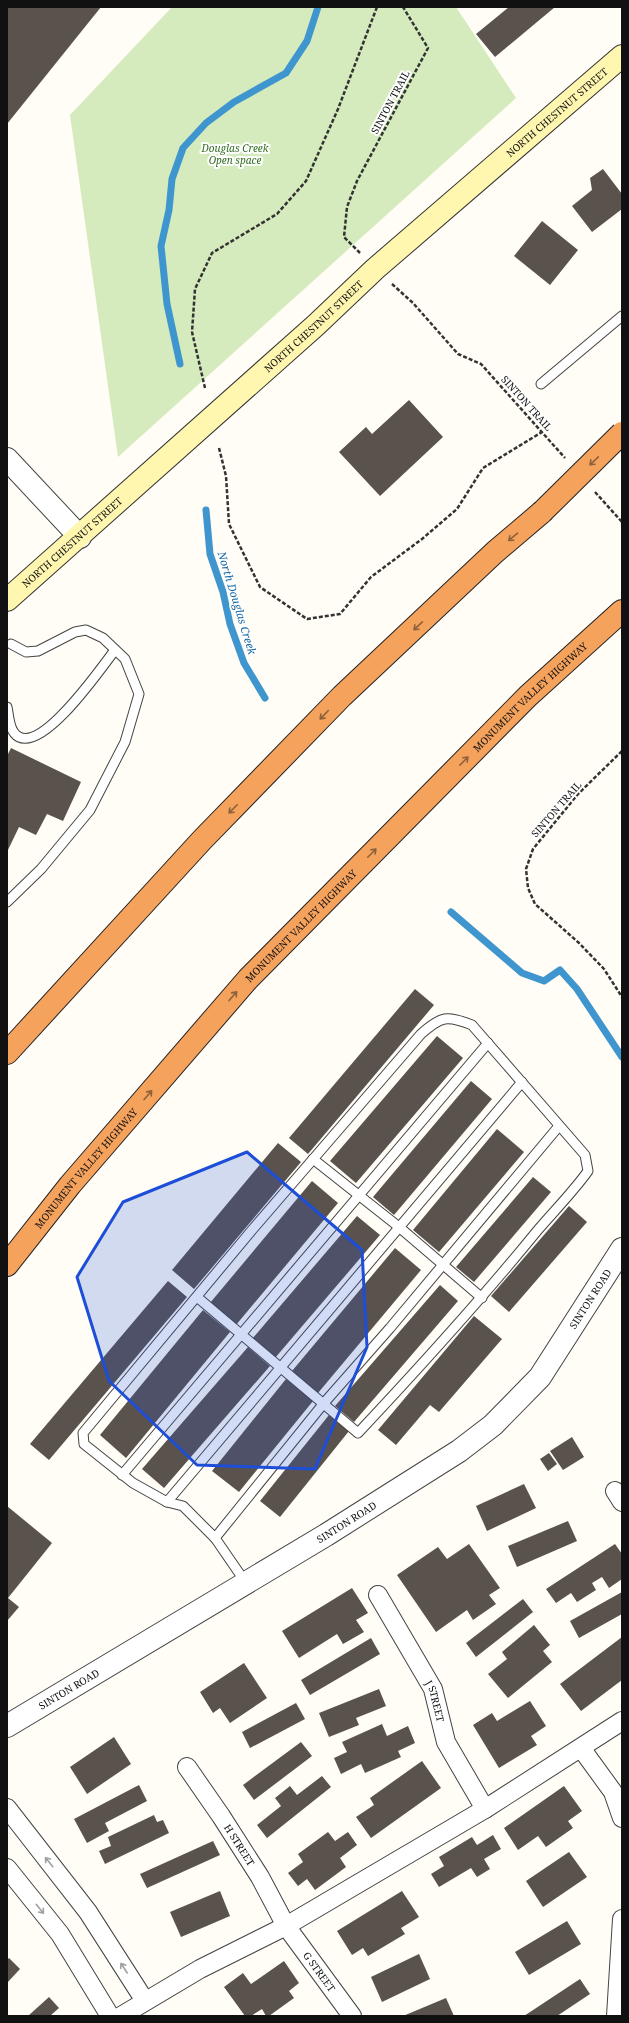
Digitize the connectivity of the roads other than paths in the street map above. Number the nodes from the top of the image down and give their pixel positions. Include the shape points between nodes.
1 (622, 56) edge
2 (622, 316) edge
3 (541, 384) dead end
4 (622, 433) edge
5 (7, 459) edge
6 (80, 537) junction
7 (7, 600) edge
8 (622, 611) edge
9 (8, 644) edge
10 (115, 650) junction
11 (7, 707) edge
12 (7, 902) edge
13 (488, 1043) junction
14 (7, 1053) edge
15 (522, 1082) junction
16 (559, 1126) junction
17 (313, 1159) junction
18 (360, 1196) junction
19 (399, 1227) junction
20 (622, 1249) edge
21 (7, 1265) edge
22 (442, 1265) junction
23 (197, 1297) junction
24 (482, 1298) junction
25 (242, 1335) junction
26 (282, 1368) junction
27 (324, 1403) junction
28 (122, 1475) junction
29 (167, 1502) junction
30 (215, 1538) junction
31 (246, 1583) junction
32 (378, 1595) dead end
33 (622, 1722) edge
34 (7, 1726) edge
35 (581, 1748) junction
36 (187, 1767) dead end
37 (7, 1808) edge
38 (485, 1809) junction
39 (622, 1818) edge
40 (7, 1868) edge
41 (622, 1919) edge
42 (286, 1926) junction
43 (145, 2001) junction
44 (110, 2016) edge
45 (121, 2016) edge
46 (352, 2016) edge
47 (616, 2016) edge

1 - 6 main road, NORTH CHESTNUT STREET via 375,269
2 - 3 lane
4 -> 14 highway, bridge via 542,512 495,552 342,696 202,840
5 - 6 street
6 - 7 main road, NORTH CHESTNUT STREET
21 -> 8 highway, MONUMENT VALLEY HIGHWAY via 70,1185 248,979 528,696
9 - 10 lane via 26,652 38,651 75,632 86,630 103,638
10 - 11 lane via 69,710 40,733 26,738 18,737 11,728
10 - 12 lane via 124,659 139,694 126,742 90,810 41,869
13 - 15 lane
13 - 17 lane via 472,1025 460,1020 444,1018 432,1024
13 - 18 lane
15 - 16 lane
15 - 19 lane
16 - 22 lane
16 - 24 lane via 585,1155 588,1171
17 - 18 lane
17 - 23 lane
18 - 19 lane
18 - 25 lane
19 - 22 lane
19 - 26 lane
20 - 31 street, SINTON ROAD via 540,1376 493,1425 459,1451
22 - 24 lane
22 - 27 lane
23 - 25 lane
23 - 28 lane via 83,1433 84,1444
24 - 27 lane via 358,1433
25 - 26 lane
25 - 28 lane
26 - 27 lane
26 - 29 lane
27 - 30 lane
28 - 29 lane
29 - 30 lane via 183,1506
30 - 31 lane
31 - 34 street, SINTON ROAD
32 - 38 street, J STREET via 433,1689 446,1742
33 - 35 street
35 - 38 street
35 - 39 street via 613,1792
36 - 42 street, H STREET via 260,1877
43 -> 37 street via 88,1912
38 - 42 street
40 -> 44 street via 60,1934
41 - 47 street
42 - 43 street via 200,1969
42 - 46 street, G STREET
43 - 45 street

